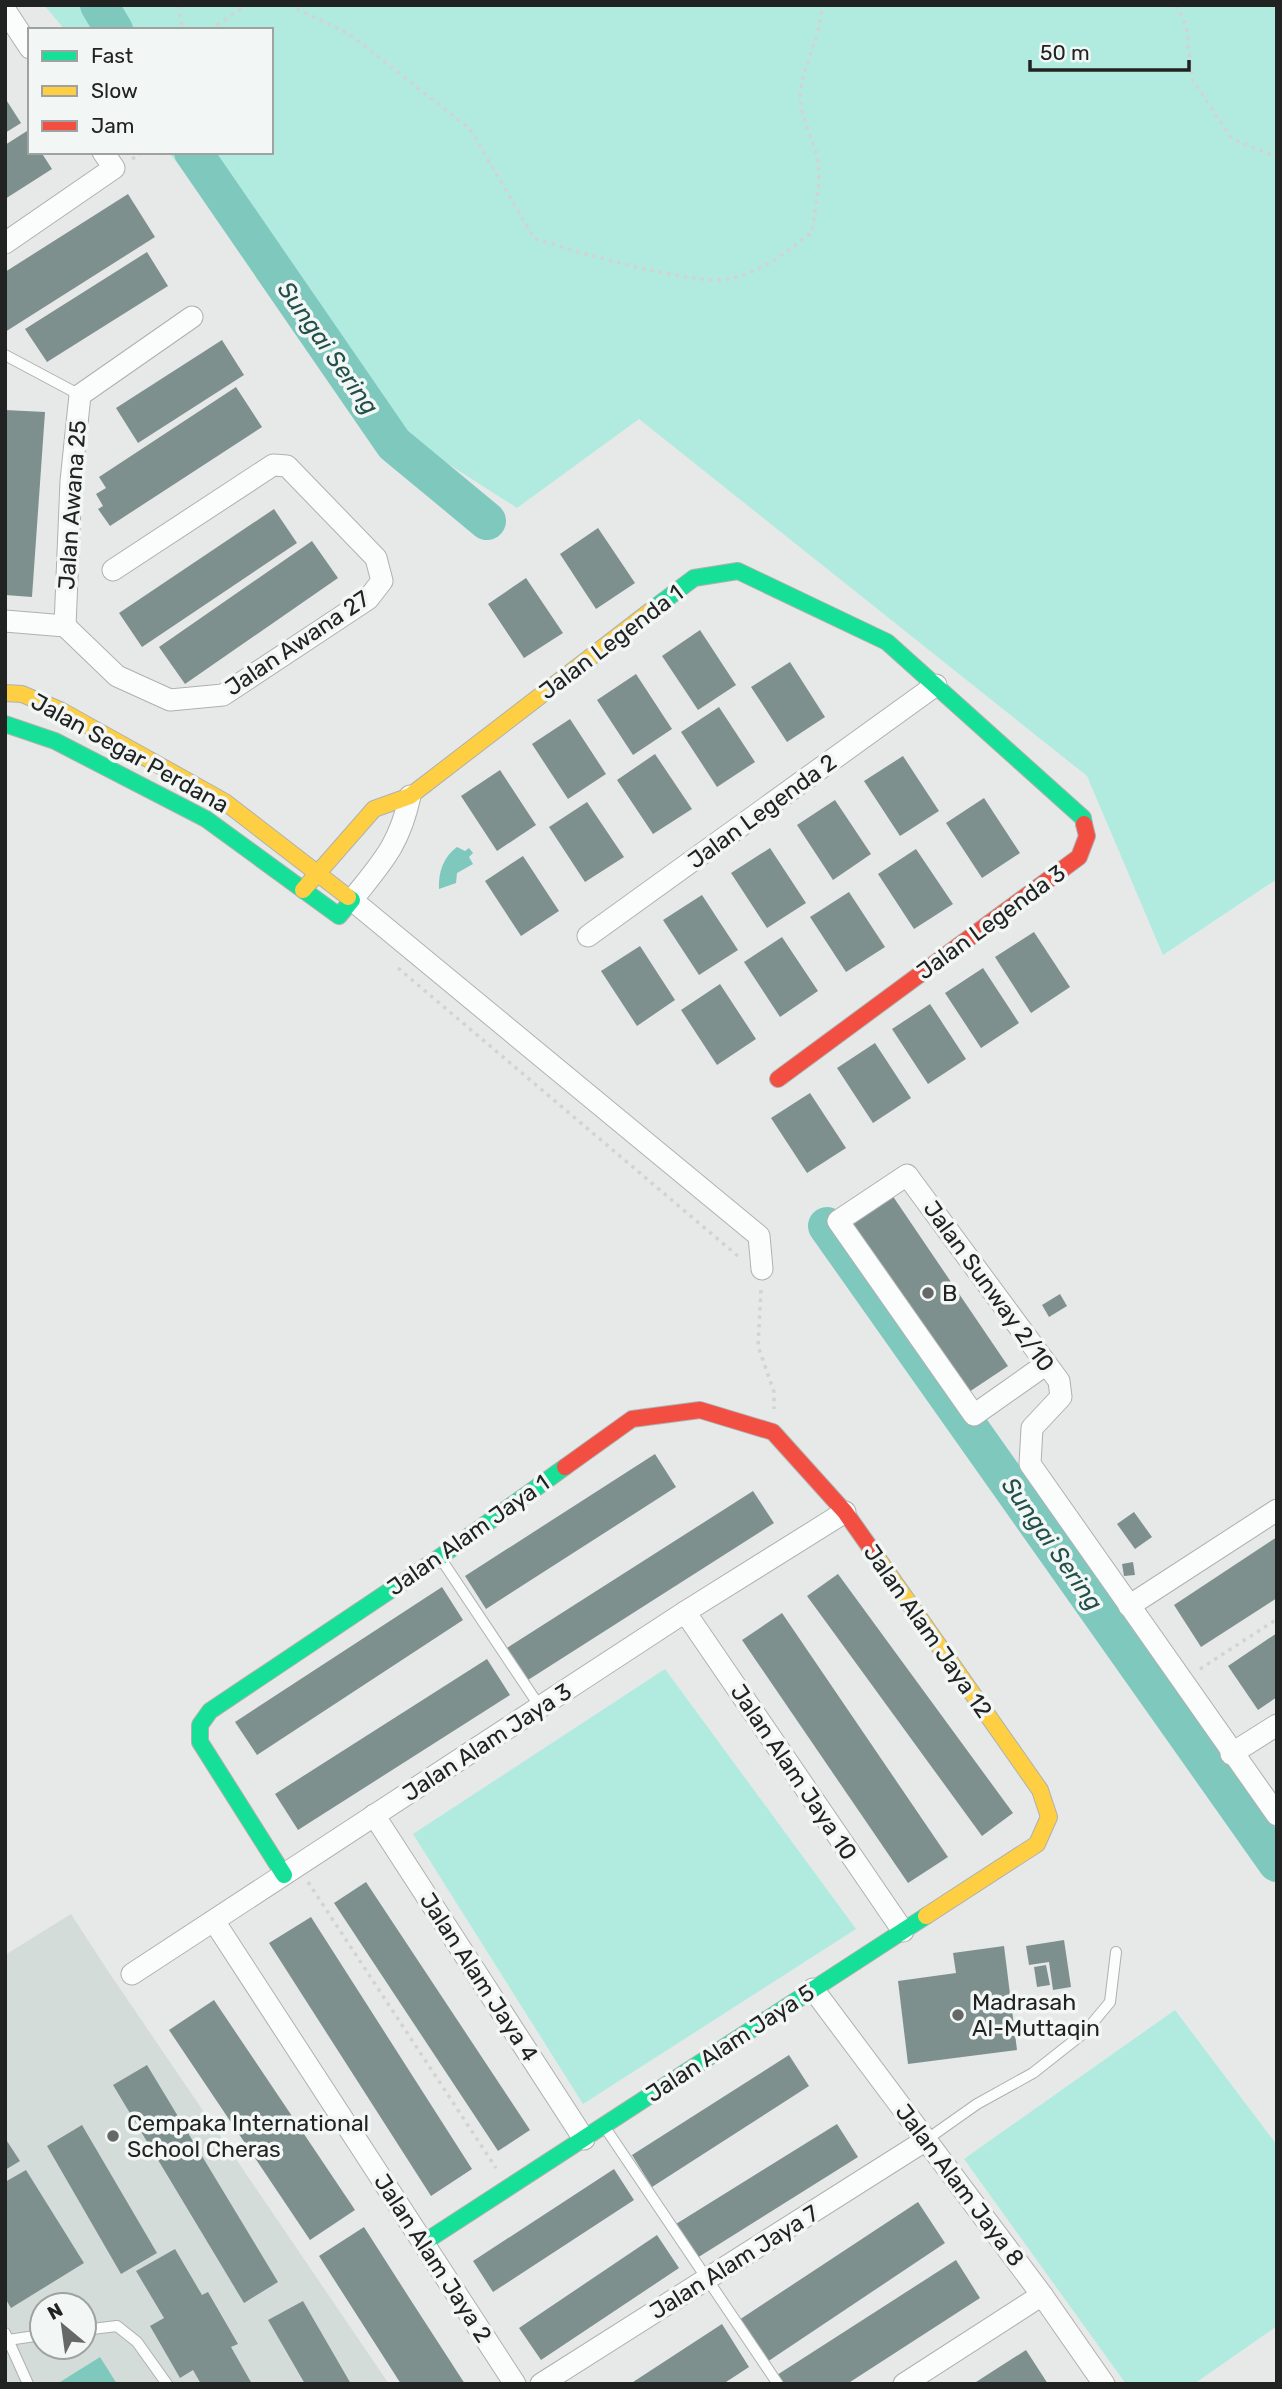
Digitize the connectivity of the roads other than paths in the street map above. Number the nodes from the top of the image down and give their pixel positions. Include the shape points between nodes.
1 (9, 25) edge
2 (28, 46) edge
3 (109, 160) edge
4 (5, 243) edge
5 (192, 317) dead end
6 (5, 355) edge
7 (80, 395) junction
8 (113, 569) dead end
9 (5, 621) edge
10 (65, 626) junction
11 (936, 685) junction
12 (5, 693) edge
13 (5, 724) edge
14 (410, 796) junction
15 (315, 873) junction
16 (303, 890) junction
17 (345, 908) junction
18 (588, 936) dead end
19 (778, 1079) dead end
20 (762, 1269) road end
21 (1045, 1365) junction
22 (773, 1432) joint
23 (1277, 1510) edge
24 (845, 1512) junction
25 (440, 1557) junction
26 (1129, 1606) junction
27 (685, 1612) junction
28 (540, 1707) junction
29 (1277, 1725) edge
30 (1231, 1754) junction
31 (374, 1815) junction
32 (1277, 1815) edge
33 (1037, 1844) joint
34 (290, 1871) junction
35 (214, 1921) junction
36 (903, 1931) junction
37 (1116, 1952) dead end
38 (132, 1974) dead end
39 (813, 1989) junction
40 (604, 2126) junction
41 (584, 2139) junction
42 (926, 2140) junction
43 (423, 2243) junction
44 (707, 2279) junction
45 (1042, 2295) junction
46 (98, 2328) edge
47 (28, 2335) edge
48 (7, 2336) edge
49 (28, 2384) edge
50 (167, 2384) edge
51 (515, 2384) edge
52 (541, 2384) edge
53 (778, 2384) edge
54 (904, 2384) edge
55 (1104, 2384) edge

1 - 2 street
3 - 4 street
5 - 7 street, Jalan Awana 25
6 - 7 lane
7 - 10 street, Jalan Awana 25
8 - 10 street, Jalan Awana 27 via 273,466 287,466 376,558 382,581 368,599 223,695 170,700 117,676
9 - 10 street
11 - 14 street, Jalan Legenda 1 via 887,642 738,571 694,579
11 - 18 street, Jalan Legenda 2
11 - 19 street, Jalan Legenda 3 via 1083,818 1087,835 1079,857
12 - 15 street, Jalan Segar Perdana via 22,694 60,710 225,802
13 - 16 street, Jalan Segar Perdana via 55,741 206,819
14 - 15 street, Jalan Legenda 1 via 374,809
14 - 17 street via 403,830
15 - 16 street, Jalan Legenda 1
15 - 17 street, Jalan Segar Perdana
16 - 17 street, Jalan Segar Perdana
17 - 20 street via 751,1229 759,1236
21 - 21 street, Jalan Sunway 2/10 via 907,1175 838,1220 974,1415
21 - 26 street, Jalan Sunway 2/10 via 1059,1381 1061,1397 1032,1428 1030,1465
22 - 24 street, Jalan Alam Jaya 12
22 - 25 street, Jalan Alam Jaya 1 via 700,1410 632,1419
23 - 26 street
24 - 27 street, Jalan Alam Jaya 3
24 - 33 street, Jalan Alam Jaya 12 via 1040,1790 1049,1817
25 - 28 lane
25 - 34 street, Jalan Alam Jaya 1 via 210,1711 200,1725 200,1742
26 - 30 street, Jalan Sunway 2/10
27 - 28 street, Jalan Alam Jaya 3
27 - 36 street, Jalan Alam Jaya 10
28 - 31 street, Jalan Alam Jaya 3
29 - 30 street
30 - 32 street, Jalan Sunway 2/10
31 - 34 street, Jalan Alam Jaya 3
31 - 41 street, Jalan Alam Jaya 4
33 - 36 street, Jalan Alam Jaya 5
34 - 35 street, Jalan Alam Jaya 3
35 - 38 street, Jalan Alam Jaya 3
35 - 43 street, Jalan Alam Jaya 2
36 - 39 street, Jalan Alam Jaya 5
37 - 42 lane via 1110,2002 1085,2032 1033,2073 976,2104
39 - 40 street, Jalan Alam Jaya 5
39 - 42 street, Jalan Alam Jaya 8
40 - 41 street, Jalan Alam Jaya 5
40 - 44 lane
41 - 43 street, Jalan Alam Jaya 5
42 - 44 street, Jalan Alam Jaya 7
42 - 45 street, Jalan Alam Jaya 8
43 - 51 street, Jalan Alam Jaya 2
44 - 52 street, Jalan Alam Jaya 7
44 - 53 lane
45 - 54 street
45 - 55 street, Jalan Alam Jaya 8
46 - 50 lane via 117,2326 137,2342
47 - 48 lane
48 - 49 lane

